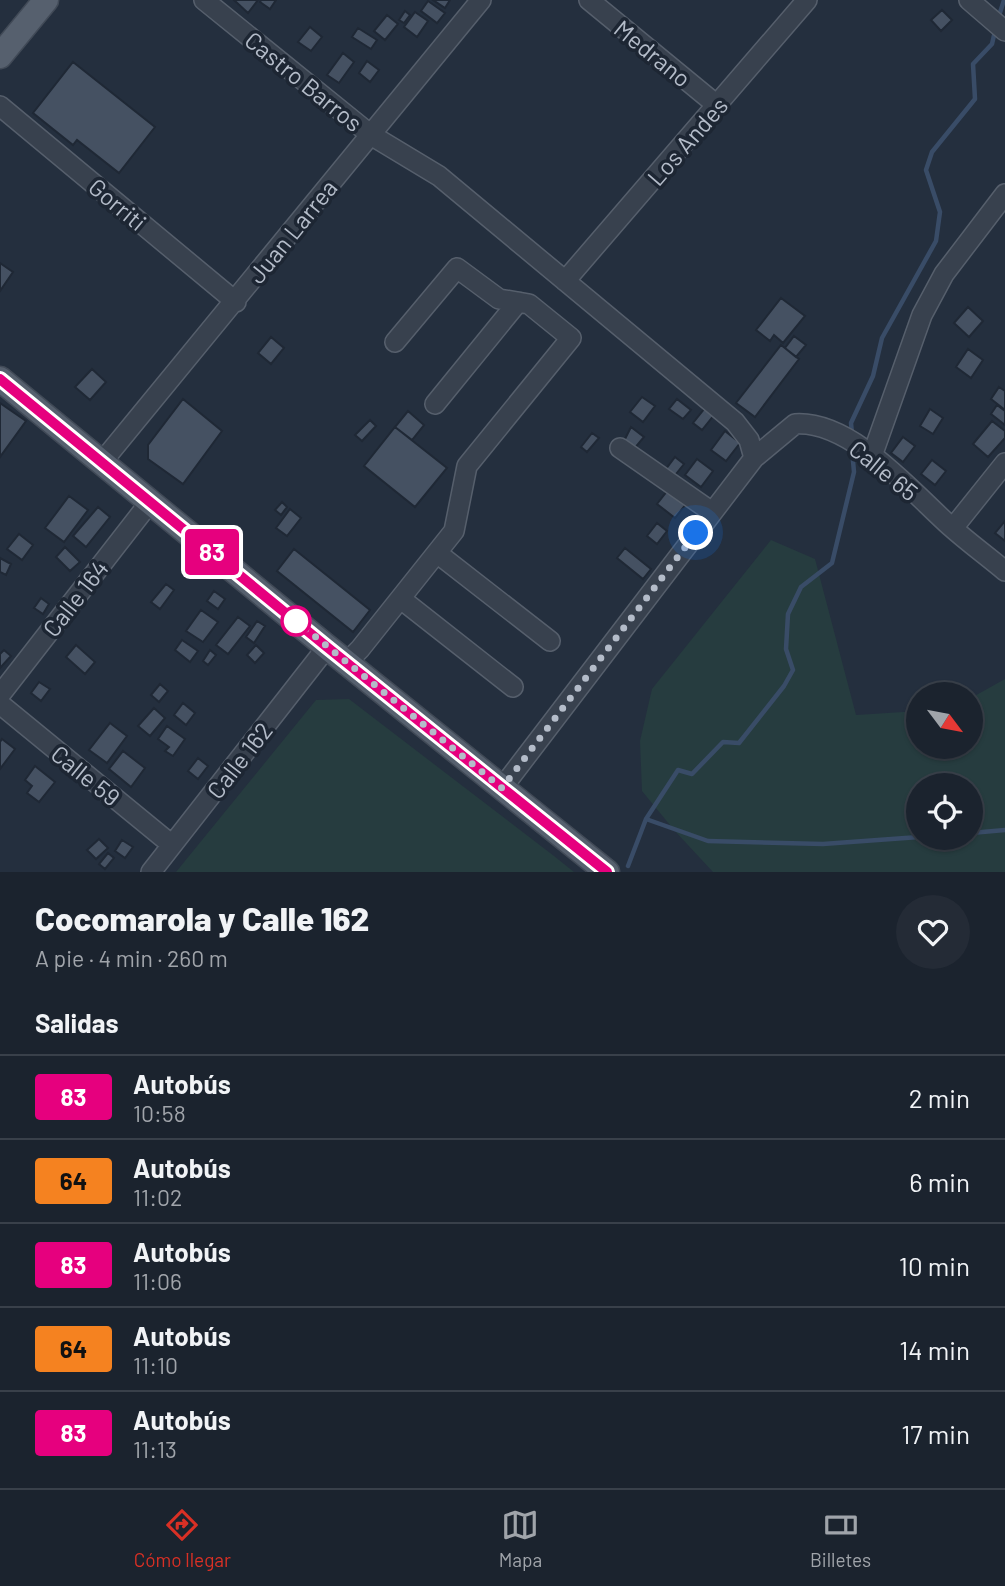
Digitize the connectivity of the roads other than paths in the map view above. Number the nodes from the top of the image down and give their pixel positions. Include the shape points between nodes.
1 (46, 0) edge
2 (205, 0) edge
3 (481, 0) edge
4 (589, 0) edge
5 (807, 0) edge
6 (969, 0) edge
7 (1001, 27) edge
8 (0, 56) edge
9 (0, 106) edge
10 (718, 106) junction
11 (371, 135) junction
12 (1005, 194) edge
13 (565, 281) junction
14 (236, 302) junction
15 (517, 302) junction
16 (395, 342) dead end
17 (0, 379) edge
18 (435, 404) dead end
19 (620, 448) dead end
20 (872, 456) junction
21 (754, 458) junction
22 (102, 462) junction
23 (1005, 463) edge
24 (150, 502) junction
25 (712, 512) junction
26 (953, 528) junction
27 (437, 553) junction
28 (1005, 571) edge
29 (401, 598) junction
30 (550, 641) dead end
31 (327, 647) junction
32 (347, 662) junction
33 (513, 687) dead end
34 (0, 695) edge
35 (0, 704) edge
36 (502, 788) junction
37 (173, 845) junction
38 (151, 872) edge
39 (607, 872) edge

1 - 8 main road
2 - 11 street, Castro Barros
3 - 11 street, Juan Larrea
4 - 10 street, Medrano
5 - 10 street, Los Andes
6 - 7 street
9 - 14 street, Gorriti
10 - 13 street, Los Andes
11 - 13 street, Castro Barros via 439,176
11 - 14 street, Juan Larrea
12 - 20 street via 944,274 922,315
13 - 21 street, Castro Barros via 735,422 749,440
14 - 22 street, Juan Larrea
15 - 16 street via 499,299 457,268
15 - 18 street
15 - 27 street via 529,304 571,338 467,466 454,531
17 - 22 main road
19 - 25 street
20 - 21 street, Calle 65 via 821,427 795,424
20 - 26 street, Calle 65
21 - 25 street
22 - 24 main road
23 - 26 street
24 - 31 main road
24 - 34 street, Calle 164
25 - 36 street
26 - 28 street, Calle 65
27 - 29 street
27 - 30 street
29 - 32 street
29 - 33 street
31 - 32 main road
31 - 37 street, Calle 162
32 - 36 main road
35 - 37 street, Calle 59
36 - 39 main road
37 - 38 street, Calle 162

